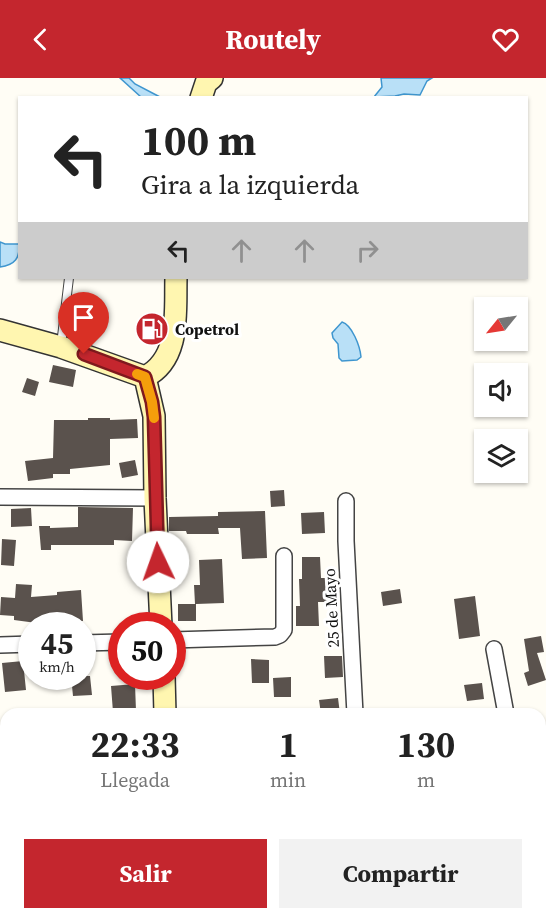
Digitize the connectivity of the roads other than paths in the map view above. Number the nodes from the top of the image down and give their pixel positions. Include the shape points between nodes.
1 (69, 279) edge
2 (177, 279) edge
3 (0, 330) edge
4 (61, 346) junction
5 (145, 377) junction
6 (0, 497) edge
7 (155, 498) junction
8 (346, 501) dead end
9 (284, 556) dead end
10 (160, 612) edge
11 (186, 640) edge
12 (18, 644) edge
13 (0, 645) edge
14 (494, 649) dead end
15 (164, 690) edge
16 (165, 708) edge
17 (355, 708) edge
18 (505, 708) edge

1 - 4 lane
2 - 5 main road via 168,357
3 - 4 main road
4 - 5 main road
5 - 7 main road via 154,417
6 - 7 street
7 - 10 main road
8 - 17 street, 25 de Mayo
9 - 11 street via 284,630 280,635
12 - 13 street
14 - 18 street
15 - 16 main road

